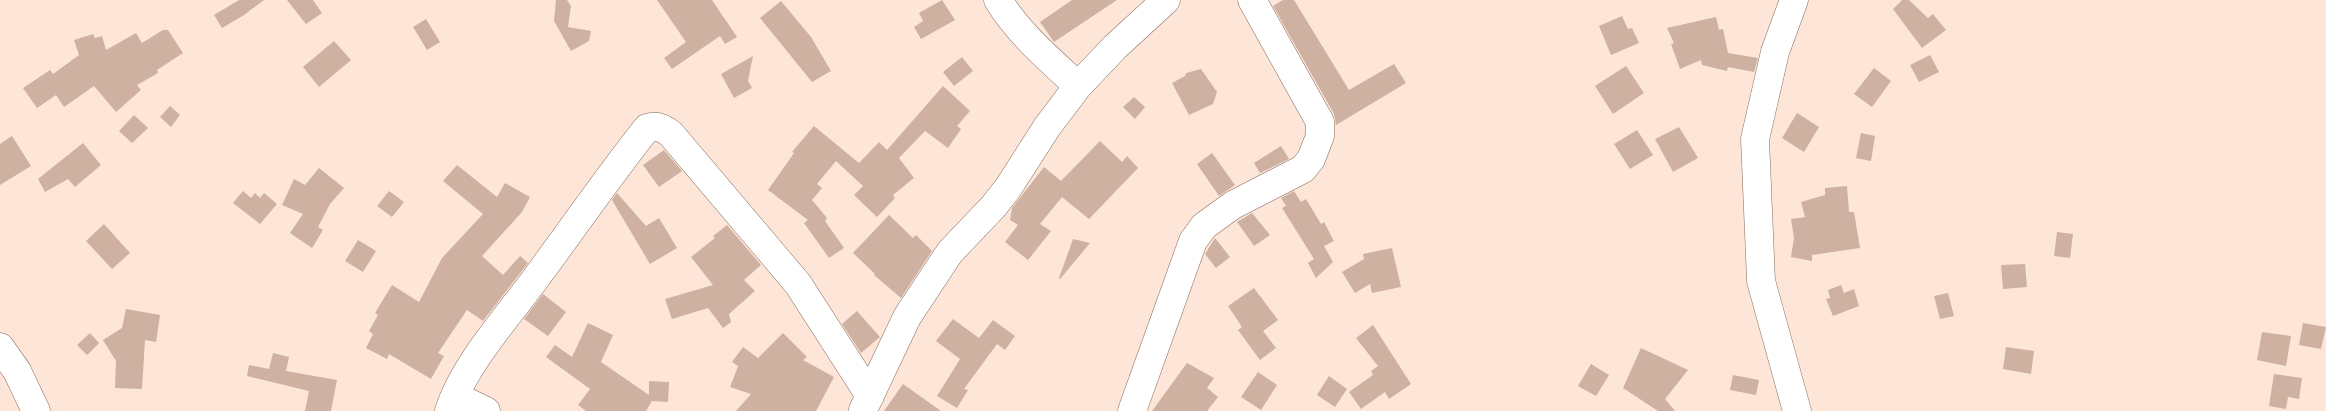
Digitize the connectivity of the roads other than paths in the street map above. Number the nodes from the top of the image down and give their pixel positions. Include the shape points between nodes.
1 (998, 0) edge
2 (1166, 0) edge
3 (1252, 0) edge
4 (1794, 0) edge
5 (1078, 86) junction
6 (0, 348) edge
7 (452, 403) edge
8 (866, 404) edge
9 (36, 411) edge
10 (486, 411) edge
11 (1132, 411) edge
12 (1797, 411) edge

1 - 5 street via 1026,37
2 - 5 street
3 - 11 street via 1320,122 1317,147 1302,169 1233,205 1204,226 1194,240
4 - 12 street via 1775,52 1755,139 1761,281
5 - 8 street via 1008,188 950,252 928,284 907,317
6 - 9 street via 17,371
7 - 8 street via 487,342 602,185 647,128 653,126 671,134 798,284
7 - 10 street

